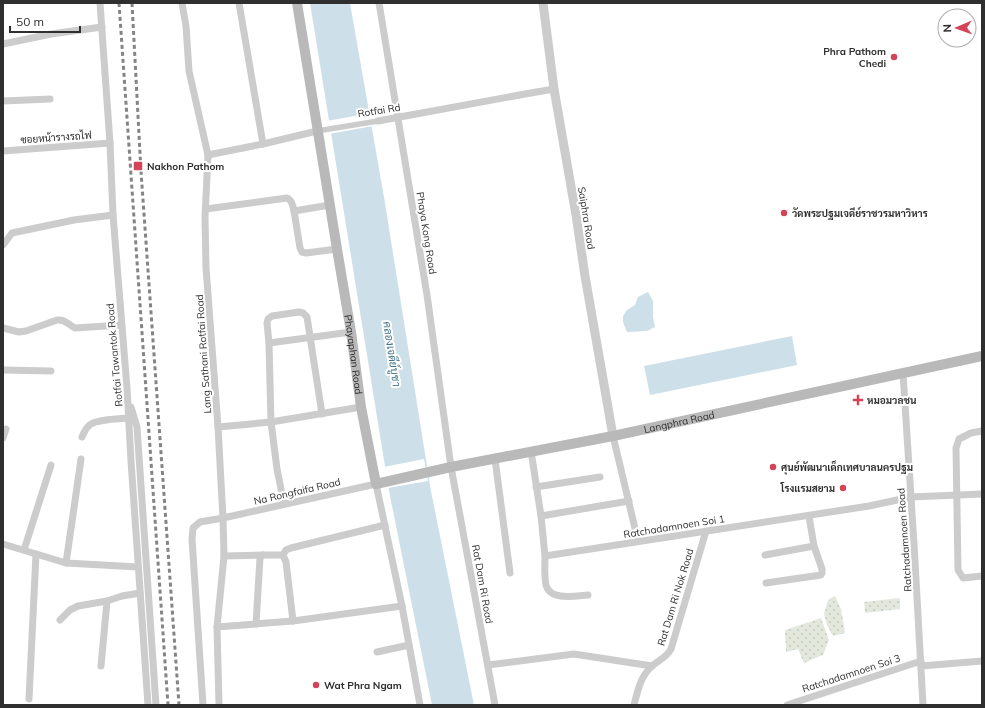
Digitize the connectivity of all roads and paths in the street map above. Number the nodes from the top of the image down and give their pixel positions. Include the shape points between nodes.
1 (100, 3) edge
2 (182, 3) edge
3 (239, 3) edge
4 (297, 3) edge
5 (379, 3) edge
6 (543, 3) edge
7 (102, 27) junction
8 (3, 44) edge
9 (554, 89) junction
10 (50, 99) dead end
11 (3, 100) edge
12 (397, 118) junction
13 (378, 121) joint
14 (322, 130) junction
15 (110, 143) junction
16 (263, 144) junction
17 (3, 151) edge
18 (208, 155) junction
19 (330, 205) junction
20 (206, 209) junction
21 (294, 211) junction
22 (113, 215) junction
23 (3, 245) edge
24 (337, 249) junction
25 (121, 325) junction
26 (3, 328) edge
27 (351, 332) junction
28 (311, 337) junction
29 (269, 343) junction
30 (982, 356) edge
31 (3, 370) edge
32 (51, 371) dead end
33 (903, 373) junction
34 (128, 397) junction
35 (362, 407) junction
36 (322, 414) junction
37 (128, 418) junction
38 (271, 422) junction
39 (218, 427) junction
40 (6, 429) dead end
41 (982, 431) edge
42 (613, 436) junction
43 (82, 437) dead end
44 (3, 438) edge
45 (531, 451) junction
46 (495, 459) junction
47 (81, 460) dead end
48 (51, 465) dead end
49 (451, 467) junction
50 (600, 477) dead end
51 (380, 483) junction
52 (536, 488) junction
53 (957, 494) junction
54 (982, 494) edge
55 (911, 497) junction
56 (629, 501) junction
57 (284, 504) junction
58 (540, 516) junction
59 (809, 516) junction
60 (223, 518) junction
61 (385, 525) junction
62 (706, 531) junction
63 (638, 541) junction
64 (3, 544) edge
65 (814, 546) junction
66 (24, 550) junction
67 (36, 554) junction
68 (263, 555) junction
69 (283, 555) junction
70 (765, 555) dead end
71 (224, 556) junction
72 (545, 556) junction
73 (66, 562) junction
74 (138, 567) junction
75 (510, 573) dead end
76 (982, 576) edge
77 (766, 583) dead end
78 (140, 592) junction
79 (588, 596) dead end
80 (107, 601) junction
81 (402, 606) junction
82 (60, 620) dead end
83 (293, 621) junction
84 (256, 624) junction
85 (217, 627) junction
86 (409, 645) junction
87 (377, 652) dead end
88 (982, 661) edge
89 (921, 664) junction
90 (488, 665) junction
91 (101, 666) dead end
92 (652, 666) junction
93 (29, 699) dead end
94 (148, 705) edge
95 (156, 705) edge
96 (203, 705) edge
97 (219, 705) edge
98 (420, 705) edge
99 (495, 705) edge
100 (634, 705) edge
101 (787, 705) edge
102 (923, 705) edge

1 - 7 street, Rotfai Tawantok Road
2 - 18 street, Lang Sathani Rotfai Road via 189,71
3 - 16 street
4 - 14 main road, Phayaphan Road
5 - 12 street, Phaya Kong Road
6 - 9 street, Saiphra Road
7 - 8 street
7 - 15 street, Rotfai Tawantok Road
9 - 12 street, Rotfai Rd
9 - 42 street, Saiphra Road
10 - 11 street
12 - 13 street, Rotfai Rd
12 - 49 street, Phaya Kong Road via 427,295
13 - 14 street, Rotfai Rd
14 - 16 street, Rotfai Rd
14 - 19 main road, Phayaphan Road
15 - 17 street, ซอยหน้ารางรถไฟ
15 - 22 street, Rotfai Tawantok Road
16 - 18 street, Rotfai Rd
18 - 20 street, Lang Sathani Rotfai Road
19 - 21 street
19 - 24 main road, Phayaphan Road
20 - 21 street via 287,198 292,202
20 - 39 street, Lang Sathani Rotfai Road via 206,268
21 - 24 street via 302,252
22 - 23 street via 12,233
22 - 25 street, Rotfai Tawantok Road
24 - 27 main road, Phayaphan Road
25 - 26 street via 75,328 61,319 26,332
25 - 34 street, Rotfai Tawantok Road
27 - 28 street
27 - 35 main road, Phayaphan Road
28 - 29 street
28 - 29 street via 307,317 299,312 272,316 268,319
28 - 36 street
29 - 38 street
30 - 33 main road, Langphra Road
31 - 32 street
33 - 42 main road, Langphra Road
33 - 55 street, Ratchadamnoen Road
34 - 37 street, Rotfai Tawantok Road
34 - 95 street via 137,427
35 - 36 street
35 - 51 main road, Phayaphan Road
36 - 38 street
37 - 43 street via 90,424
37 - 74 street, Rotfai Tawantok Road
38 - 39 street
38 - 57 street
39 - 60 street, Lang Sathani Rotfai Road
40 - 44 street
41 - 53 street via 959,439 956,448
42 - 45 main road, Langphra Road
42 - 56 street
45 - 46 main road, Langphra Road
45 - 52 street
46 - 49 main road, Langphra Road
46 - 75 street
47 - 73 street
48 - 66 street
49 - 51 main road, Langphra Road
49 - 90 street, Rat Dam Ri Road
50 - 52 street
51 - 57 street, Na Rongfaifa Road
51 - 61 street, Phayaphan Road
52 - 58 street
53 - 54 street, Ratchadamnoen Soi 1
53 - 55 street, Ratchadamnoen Soi 1
53 - 76 street via 958,570 963,578
55 - 59 street, Ratchadamnoen Soi 1
55 - 89 street, Ratchadamnoen Road
56 - 58 street
56 - 63 street
57 - 60 street, Na Rongfaifa Road
58 - 72 street
59 - 62 street, Ratchadamnoen Soi 1
59 - 65 street
60 - 71 street, Lang Sathani Rotfai Road
60 - 96 street, Na Rongfaifa Road via 200,522 193,528 192,533
61 - 69 street via 290,548
61 - 81 street, Phayaphan Road
62 - 63 street, Ratchadamnoen Soi 1
62 - 92 street, Rat Dam Ri Nok Road via 671,649
63 - 72 street, Ratchadamnoen Soi 1
64 - 66 street
65 - 70 street
65 - 77 street via 822,569 821,575
66 - 67 street
67 - 73 street
67 - 93 street
68 - 69 street
68 - 71 street
68 - 84 street via 260,558
69 - 83 street
71 - 85 street, Lang Sathani Rotfai Road
72 - 79 street via 546,586 550,592 558,596
73 - 74 street
74 - 78 street, Rotfai Tawantok Road
78 - 80 street
78 - 94 street, Rotfai Tawantok Road
80 - 82 street via 78,606
80 - 91 street
81 - 83 street
81 - 86 street, Phayaphan Road
83 - 84 street
84 - 85 street
85 - 97 street, Lang Sathani Rotfai Road
86 - 87 street
86 - 98 street, Phayaphan Road
88 - 89 street, Ratchadamnoen Soi 3
89 - 101 street, Ratchadamnoen Soi 3
89 - 102 street, Ratchadamnoen Road
90 - 92 street via 574,654
90 - 99 street, Rat Dam Ri Road
92 - 100 street, Rat Dam Ri Nok Road via 642,678

